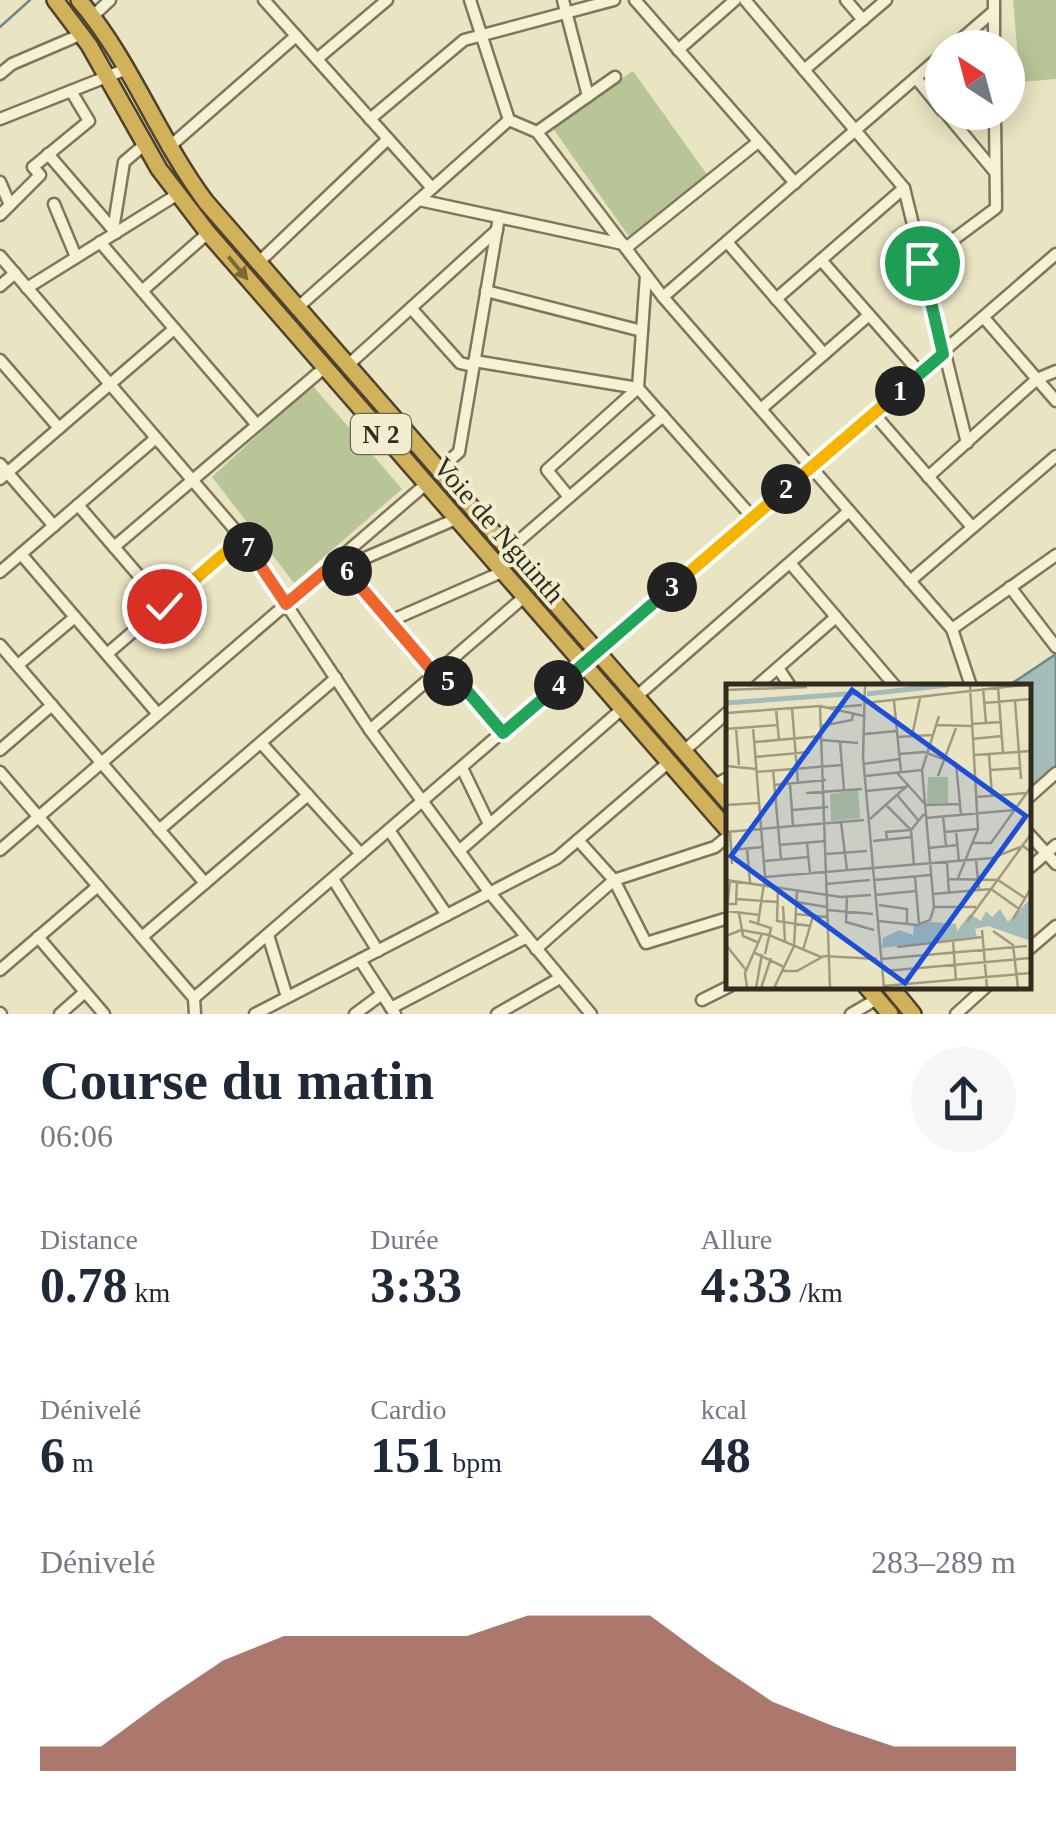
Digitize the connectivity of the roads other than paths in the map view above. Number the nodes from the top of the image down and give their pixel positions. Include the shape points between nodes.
1 (56, 0) edge
2 (110, 0) edge
3 (264, 0) edge
4 (368, 0) edge
5 (387, 0) edge
6 (470, 0) edge
7 (563, 0) edge
8 (614, 0) edge
9 (635, 0) edge
10 (734, 0) edge
11 (745, 0) edge
12 (846, 0) edge
13 (886, 0) edge
14 (80, 1) edge
15 (994, 5) edge
16 (373, 12) junction
17 (566, 13) junction
18 (93, 16) junction
19 (863, 20) junction
20 (969, 30) edge
21 (82, 34) junction
22 (296, 36) junction
23 (481, 36) junction
24 (678, 50) junction
25 (317, 60) junction
26 (124, 70) junction
27 (804, 70) junction
28 (925, 70) edge
29 (0, 74) edge
30 (107, 77) junction
31 (615, 77) dead end
32 (916, 78) junction
33 (925, 89) edge
34 (71, 91) junction
35 (588, 96) junction
36 (148, 114) junction
37 (0, 119) edge
38 (370, 119) junction
39 (509, 120) junction
40 (132, 122) junction
41 (856, 130) junction
42 (960, 130) edge
43 (995, 130) edge
44 (538, 132) junction
45 (388, 139) junction
46 (758, 142) junction
47 (144, 145) junction
48 (168, 149) junction
49 (48, 154) junction
50 (995, 172) junction
51 (0, 182) edge
52 (794, 184) junction
53 (432, 188) junction
54 (904, 188) junction
55 (178, 194) junction
56 (419, 200) junction
57 (10, 204) junction
58 (54, 204) dead end
59 (0, 215) edge
60 (499, 218) junction
61 (497, 230) junction
62 (114, 231) junction
63 (208, 232) junction
64 (100, 242) junction
65 (727, 242) junction
66 (624, 246) junction
67 (1056, 254) edge
68 (0, 256) edge
69 (76, 257) junction
70 (822, 260) junction
71 (258, 263) junction
72 (922, 263) junction
73 (1050, 268) edge
74 (14, 273) junction
75 (646, 274) junction
76 (0, 286) edge
77 (27, 288) junction
78 (142, 291) junction
79 (486, 291) junction
80 (663, 297) junction
81 (776, 299) junction
82 (296, 308) junction
83 (411, 308) junction
84 (869, 315) junction
85 (985, 319) junction
86 (174, 329) junction
87 (642, 331) junction
88 (824, 354) junction
89 (943, 354) junction
90 (0, 360) edge
91 (474, 363) junction
92 (347, 366) junction
93 (324, 368) junction
94 (1056, 370) edge
95 (11, 373) junction
96 (920, 374) junction
97 (1038, 380) junction
98 (0, 382) edge
99 (110, 384) junction
100 (638, 388) junction
101 (1056, 401) edge
102 (761, 409) junction
103 (874, 414) junction
104 (663, 416) junction
105 (256, 425) junction
106 (59, 428) junction
107 (156, 438) junction
108 (966, 443) junction
109 (1056, 456) edge
110 (812, 468) junction
111 (437, 470) junction
112 (2, 472) edge
113 (928, 477) junction
114 (192, 480) junction
115 (426, 484) junction
116 (569, 497) junction
117 (78, 505) junction
118 (850, 511) junction
119 (753, 518) junction
120 (456, 519) junction
121 (54, 526) junction
122 (972, 527) junction
123 (242, 538) junction
124 (114, 546) junction
125 (507, 551) junction
126 (21, 554) junction
127 (1056, 556) edge
128 (790, 563) junction
129 (340, 564) junction
130 (2, 567) edge
131 (502, 572) junction
132 (910, 580) junction
133 (1010, 588) junction
134 (524, 597) junction
135 (286, 604) junction
136 (164, 606) junction
137 (75, 617) junction
138 (836, 617) junction
139 (390, 621) junction
140 (952, 628) junction
141 (0, 645) edge
142 (1056, 646) edge
143 (597, 652) junction
144 (107, 654) junction
145 (583, 664) junction
146 (18, 665) junction
147 (778, 668) junction
148 (435, 674) junction
149 (336, 678) junction
150 (759, 684) edge
151 (789, 684) edge
152 (893, 684) edge
153 (970, 684) edge
154 (636, 697) junction
155 (52, 706) junction
156 (622, 708) junction
157 (158, 714) junction
158 (726, 714) edge
159 (370, 730) junction
160 (503, 733) junction
161 (261, 742) junction
162 (0, 750) edge
163 (684, 751) junction
164 (669, 762) junction
165 (102, 763) junction
166 (462, 768) junction
167 (0, 772) edge
168 (1056, 774) edge
169 (721, 782) edge
170 (308, 795) junction
171 (1031, 795) edge
172 (423, 802) junction
173 (38, 817) junction
174 (490, 824) junction
175 (159, 830) junction
176 (390, 830) junction
177 (726, 831) edge
178 (726, 835) edge
179 (1031, 836) edge
180 (578, 840) junction
181 (1056, 845) edge
182 (0, 850) edge
183 (459, 851) junction
184 (362, 854) junction
185 (1046, 854) junction
186 (1056, 864) edge
187 (1031, 866) edge
188 (333, 879) junction
189 (614, 880) junction
190 (205, 883) junction
191 (98, 886) junction
192 (490, 893) junction
193 (447, 915) junction
194 (726, 919) edge
195 (1056, 926) edge
196 (268, 934) junction
197 (38, 937) junction
198 (527, 937) junction
199 (142, 938) junction
200 (1031, 947) edge
201 (536, 948) junction
202 (378, 951) junction
203 (360, 960) junction
204 (0, 970) edge
205 (560, 978) junction
206 (726, 988) edge
207 (894, 989) edge
208 (984, 989) edge
209 (86, 992) junction
210 (872, 993) edge
211 (382, 994) junction
212 (288, 997) junction
213 (194, 998) junction
214 (702, 1000) dead end
215 (278, 1009) edge
216 (393, 1011) edge
217 (60, 1014) edge
218 (104, 1014) edge
219 (195, 1014) edge
220 (255, 1014) edge
221 (355, 1014) edge
222 (498, 1014) edge
223 (590, 1014) edge
224 (851, 1014) edge
225 (890, 1014) edge
226 (914, 1014) edge
227 (956, 1014) edge

1 - 21 highway, Voie de Nguinth / N 2
2 - 18 street
3 - 22 street
4 - 16 street
5 - 16 street
6 - 23 street
7 - 17 street
8 - 17 street
9 - 24 street
10 - 24 street
11 - 27 street
12 - 19 street
13 - 19 street
14 - 18 highway, Voie de Nguinth / N 2
15 - 20 street
16 - 25 street
17 - 23 street
17 - 35 street
18 - 26 highway, Voie de Nguinth / N 2
19 - 27 street
21 - 29 street
21 - 30 highway, Voie de Nguinth / N 2
22 - 25 street
22 - 48 street
23 - 38 street via 464,40
23 - 39 street
24 - 46 street
25 - 38 street
26 - 30 street
26 - 36 highway, Voie de Nguinth / N 2
27 - 41 street
28 - 32 street
30 - 34 street
30 - 40 highway, Voie de Nguinth / N 2
31 - 35 street
32 - 33 street
32 - 41 street
34 - 37 street
34 - 49 street via 88,120
35 - 44 street
36 - 40 highway
36 - 48 highway, Voie de Nguinth / N 2
38 - 45 street
39 - 44 street
39 - 53 street
40 - 47 highway, Voie de Nguinth / N 2
41 - 52 street
41 - 54 street
42 - 50 street
43 - 50 street
44 - 66 street
45 - 53 street
45 - 71 street
46 - 52 street
46 - 66 street
47 - 55 highway, Voie de Nguinth / N 2
47 - 62 street via 124,162
48 - 71 highway, Voie de Nguinth / N 2
49 - 57 street via 33,167 40,175
49 - 62 street
50 - 72 street via 996,208
51 - 57 street
52 - 65 street
53 - 56 street
54 - 70 street
54 - 72 street
55 - 62 street
55 - 63 highway, Voie de Nguinth / N 2
56 - 60 street
56 - 82 street
57 - 59 street
58 - 69 street
60 - 61 street
60 - 66 street
61 - 79 street
61 - 83 street
62 - 64 street
63 - 78 street
63 -> 93 highway, Voie de Nguinth / N 2
64 - 69 street
64 - 78 street
65 - 80 street
65 - 81 street
66 - 75 street
67 - 73 street
68 - 74 street
69 - 77 street
70 - 81 street
70 - 84 street
71 - 82 highway, Voie de Nguinth / N 2
72 - 89 street
73 - 85 street
74 - 76 street
74 - 77 street
75 - 80 street
75 - 87 street
77 - 99 street
78 - 86 street
79 - 87 street
79 - 91 street
80 - 102 street
81 - 88 street
82 - 92 highway, Voie de Nguinth / N 2
83 - 91 street via 460,362
83 - 92 street
84 - 88 street
84 - 96 street
85 - 89 street
85 - 97 street
86 - 99 street
86 - 105 street
87 - 100 street
88 - 102 street
89 - 96 street
89 - 108 street
90 - 95 street
91 - 100 street
91 - 111 street via 459,452
92 - 111 highway, Voie de Nguinth / N 2
93 - 105 street
93 - 115 highway, Voie de Nguinth / N 2
94 - 97 street
95 - 98 street
95 - 106 street
96 - 103 street
97 - 101 street
97 - 108 street
99 - 106 street
99 - 107 street
100 - 104 street
100 - 116 street via 547,470
102 - 110 street
103 - 110 street
103 - 113 street
104 - 116 street
104 - 119 street
105 - 114 street
106 - 112 street
107 - 114 street
107 - 117 street
108 - 113 street
109 - 122 street
110 - 118 street
110 - 119 street
111 - 125 highway, Voie de Nguinth / N 2
112 - 121 street
113 - 122 street
114 - 123 street
114 - 124 street
115 - 120 highway, Voie de Nguinth / N 2
115 - 129 street
116 - 125 street
117 - 121 street
117 - 124 street
118 - 128 street
118 - 132 street
119 - 143 street
120 - 129 street
120 - 131 highway, Voie de Nguinth / N 2
121 - 126 street
122 - 132 street
123 - 135 street
123 - 136 street
124 - 136 street
125 - 143 highway, Voie de Nguinth / N 2
126 - 130 street
126 - 137 street
127 - 133 street
128 - 138 street
128 - 154 street
129 - 135 street
129 - 139 street
131 - 134 highway, Voie de Nguinth / N 2
131 - 139 street
132 - 140 street
133 - 140 street
133 - 142 street
134 - 145 highway, Voie de Nguinth / N 2
134 - 148 street
135 - 149 street
135 - 157 street
136 - 144 street
137 - 144 street
137 - 146 street
138 - 147 street
138 - 152 street
139 - 148 street
140 - 153 street
141 - 146 street
143 - 145 street
143 - 154 highway, Voie de Nguinth / N 2
144 - 157 street
145 - 156 highway, Voie de Nguinth / N 2
145 - 160 street
146 - 155 street
147 - 150 street
147 - 151 street
148 - 159 street
148 - 160 street via 468,692
149 - 159 street
149 - 161 street
154 - 163 highway, Voie de Nguinth / N 2
155 - 162 street
155 - 165 street
156 - 164 highway, Voie de Nguinth / N 2
156 - 174 street
157 - 165 street
158 - 163 street
159 - 172 street
160 - 166 street
161 - 170 street
161 - 175 street
163 - 169 highway, Voie de Nguinth / N 2
164 - 177 highway, Voie de Nguinth / N 2
164 - 180 street
165 - 173 street
165 - 175 street
166 - 172 street
166 - 174 street
167 - 173 street
168 - 171 street
170 - 184 street
170 - 190 street
172 - 176 street
172 - 183 street
173 - 182 street
173 - 191 street
174 - 183 street
175 - 190 street
176 - 184 street
176 - 193 street
178 - 189 street via 716,847
179 - 185 street
180 - 189 street
180 - 192 street
181 - 185 street
183 - 192 street
184 - 188 street
185 - 186 street
185 - 187 street
188 - 196 street
188 - 202 street
189 - 194 street via 646,943
189 - 201 street
190 - 199 street
191 - 197 street
191 - 199 street
192 - 193 street
192 - 198 street
193 - 202 street
195 - 200 street
196 - 212 street
196 - 213 street
197 - 204 street
197 - 209 street
198 - 201 street
198 - 216 street
199 - 213 street
201 - 205 street
202 - 203 street
203 - 211 street
203 - 212 street
205 - 222 street
205 - 223 street
206 - 214 street
207 - 226 highway
208 - 227 street
209 - 217 street
209 - 218 street
210 - 224 street
210 - 225 highway
211 - 216 street
211 - 221 street
212 - 215 street
213 - 219 street
215 - 220 street

